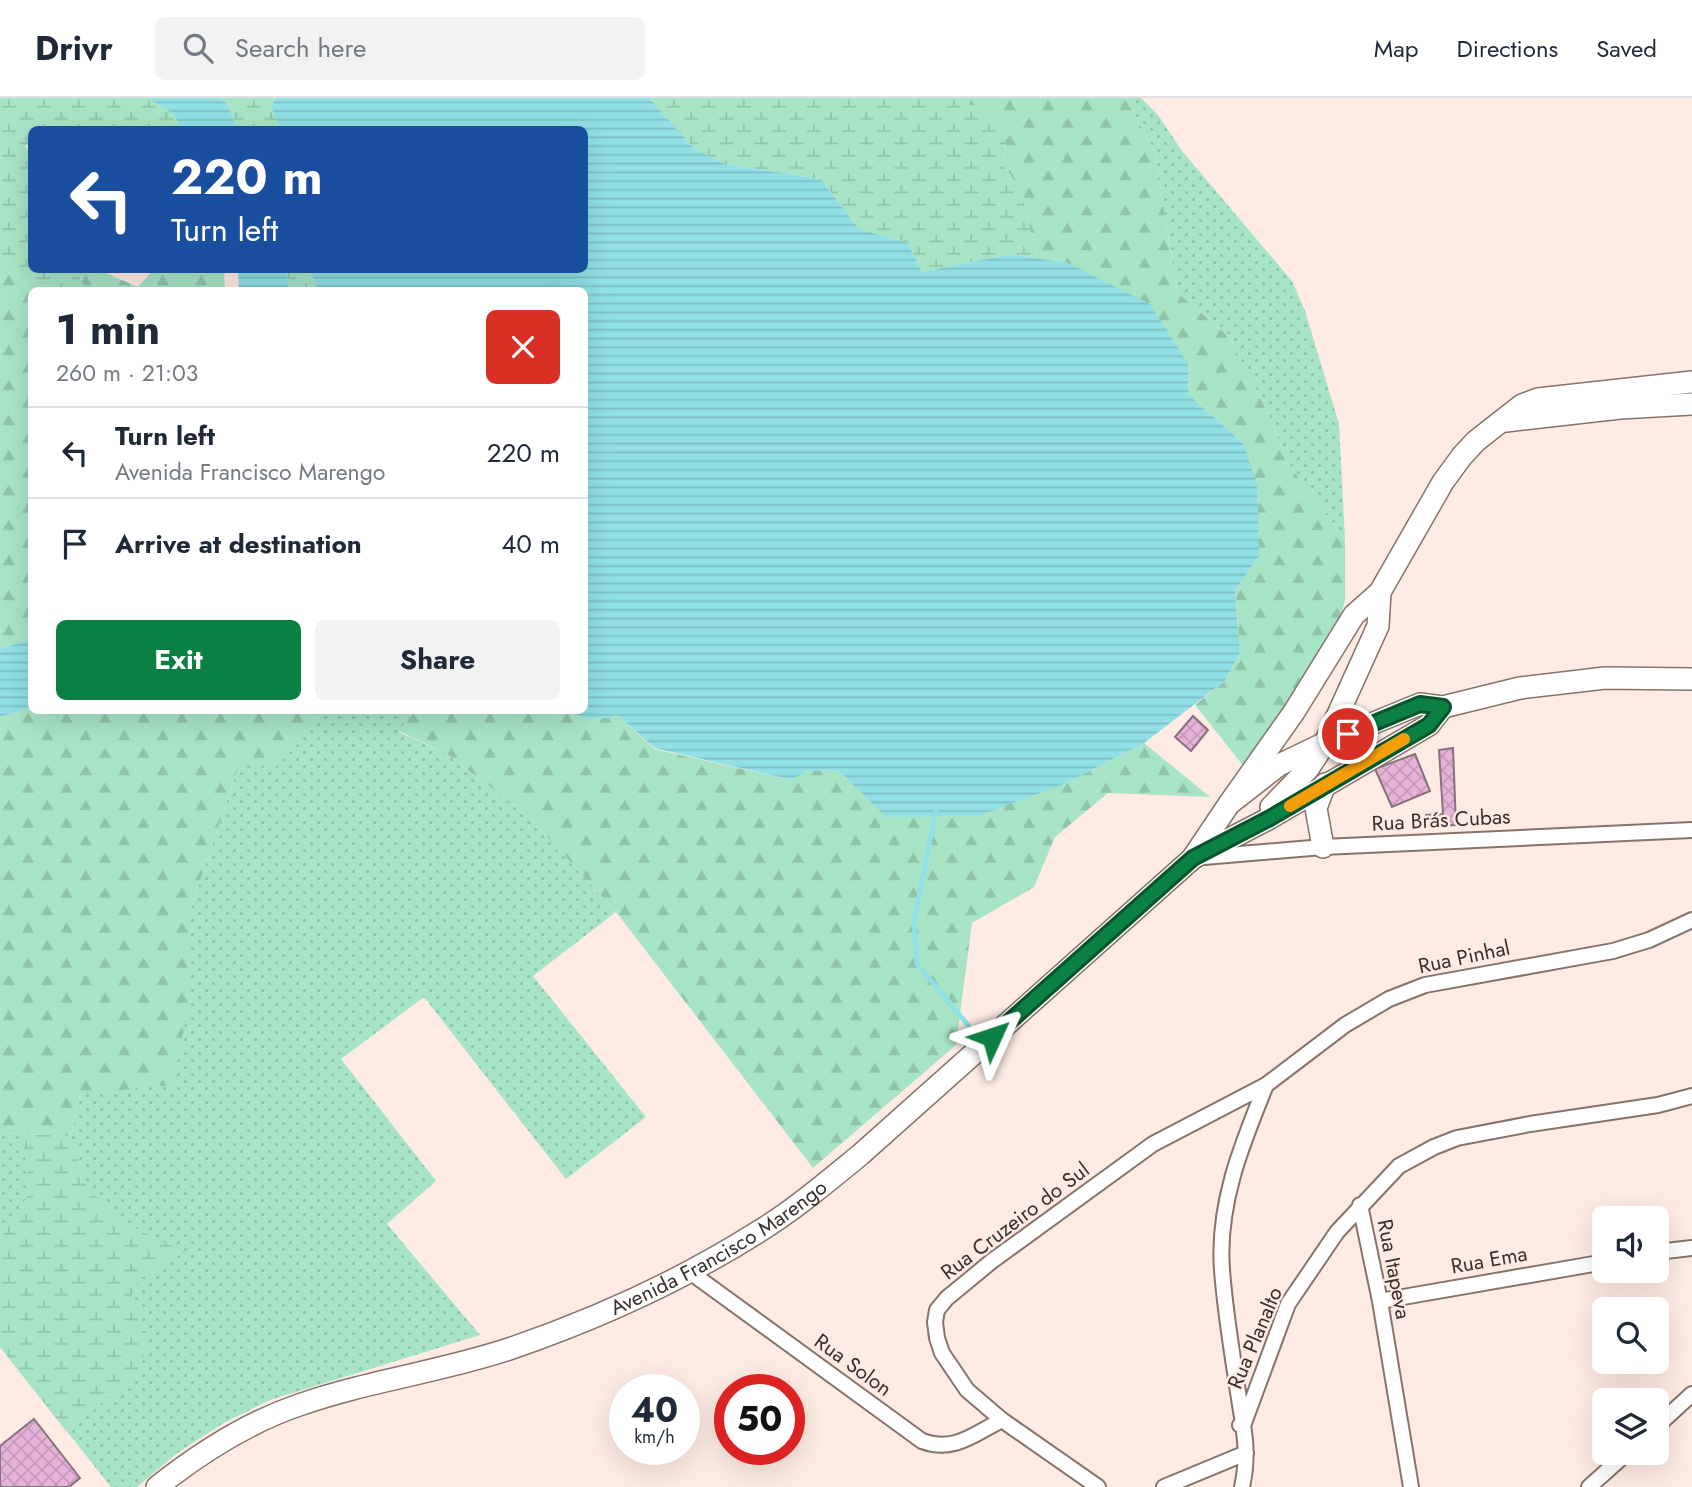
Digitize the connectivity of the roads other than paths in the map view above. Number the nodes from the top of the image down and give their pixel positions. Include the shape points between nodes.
1 (1692, 382) edge
2 (1692, 404) edge
3 (1501, 422) junction
4 (1380, 592) junction
5 (1692, 679) edge
6 (1348, 694) junction
7 (1443, 707) junction
8 (1371, 725) junction
9 (1325, 743) junction
10 (1325, 784) junction
11 (1229, 804) junction
12 (1692, 830) edge
13 (1244, 831) junction
14 (1323, 847) junction
15 (1193, 858) junction
16 (1692, 920) edge
17 (1266, 1085) junction
18 (1692, 1096) edge
19 (1360, 1205) junction
20 (1692, 1248) edge
21 (1669, 1251) edge
22 (1592, 1264) edge
23 (690, 1272) junction
24 (1380, 1301) junction
25 (1692, 1394) edge
26 (1669, 1415) edge
27 (1002, 1420) junction
28 (1242, 1424) junction
29 (1246, 1453) junction
30 (1614, 1465) edge
31 (157, 1487) edge
32 (1098, 1487) edge
33 (1164, 1487) edge
34 (1242, 1487) edge
35 (1411, 1487) edge
36 (1589, 1487) edge

1 - 3 main road via 1538,399
2 - 3 main road via 1579,411
3 - 4 main road via 1469,449 1443,482
4 - 6 main road via 1378,626
4 - 11 main road via 1354,615
5 - 7 main road, Avenida Francisco Marengo via 1605,678 1520,688
6 - 8 main road
6 - 9 main road
7 - 8 main road, Avenida Francisco Marengo via 1420,704
7 - 10 main road, Avenida Francisco Marengo via 1429,725
8 - 9 main road, Avenida Francisco Marengo
9 - 11 main road, Avenida Francisco Marengo via 1279,765
9 - 13 main road via 1290,790
10 - 13 main road, Avenida Francisco Marengo
10 - 14 main road via 1316,808
11 - 15 main road, Avenida Francisco Marengo
12 - 14 street, Rua Brás Cubas
13 - 15 main road, Avenida Francisco Marengo
14 - 15 street, Rua Brás Cubas
15 - 23 main road, Avenida Francisco Marengo via 808,1198
16 - 17 street, Rua Pinhal via 1613,951 1425,985 1388,999 1345,1025
17 - 27 street, Rua Cruzeiro do Sul via 1153,1144 992,1261 937,1310 942,1353 967,1390
17 - 28 street via 1235,1166 1222,1239
18 - 19 street, Rua Itapeva via 1457,1138 1399,1166
19 - 24 street, Rua Itapeva
19 - 28 street, Rua Planalto via 1336,1232 1288,1304
20 - 21 street
22 - 24 street, Rua Ema
23 - 27 street, Rua Solon via 922,1441 947,1446
23 - 31 main road, Avenida Francisco Marengo via 508,1349 347,1390 260,1420 190,1461
24 - 35 street, Rua Itapeva
25 - 26 street
27 - 32 street, Rua Cruzeiro do Sul
28 - 29 street, Rua Planalto
29 - 33 street
29 - 34 street, Rua Planalto
30 - 36 street

